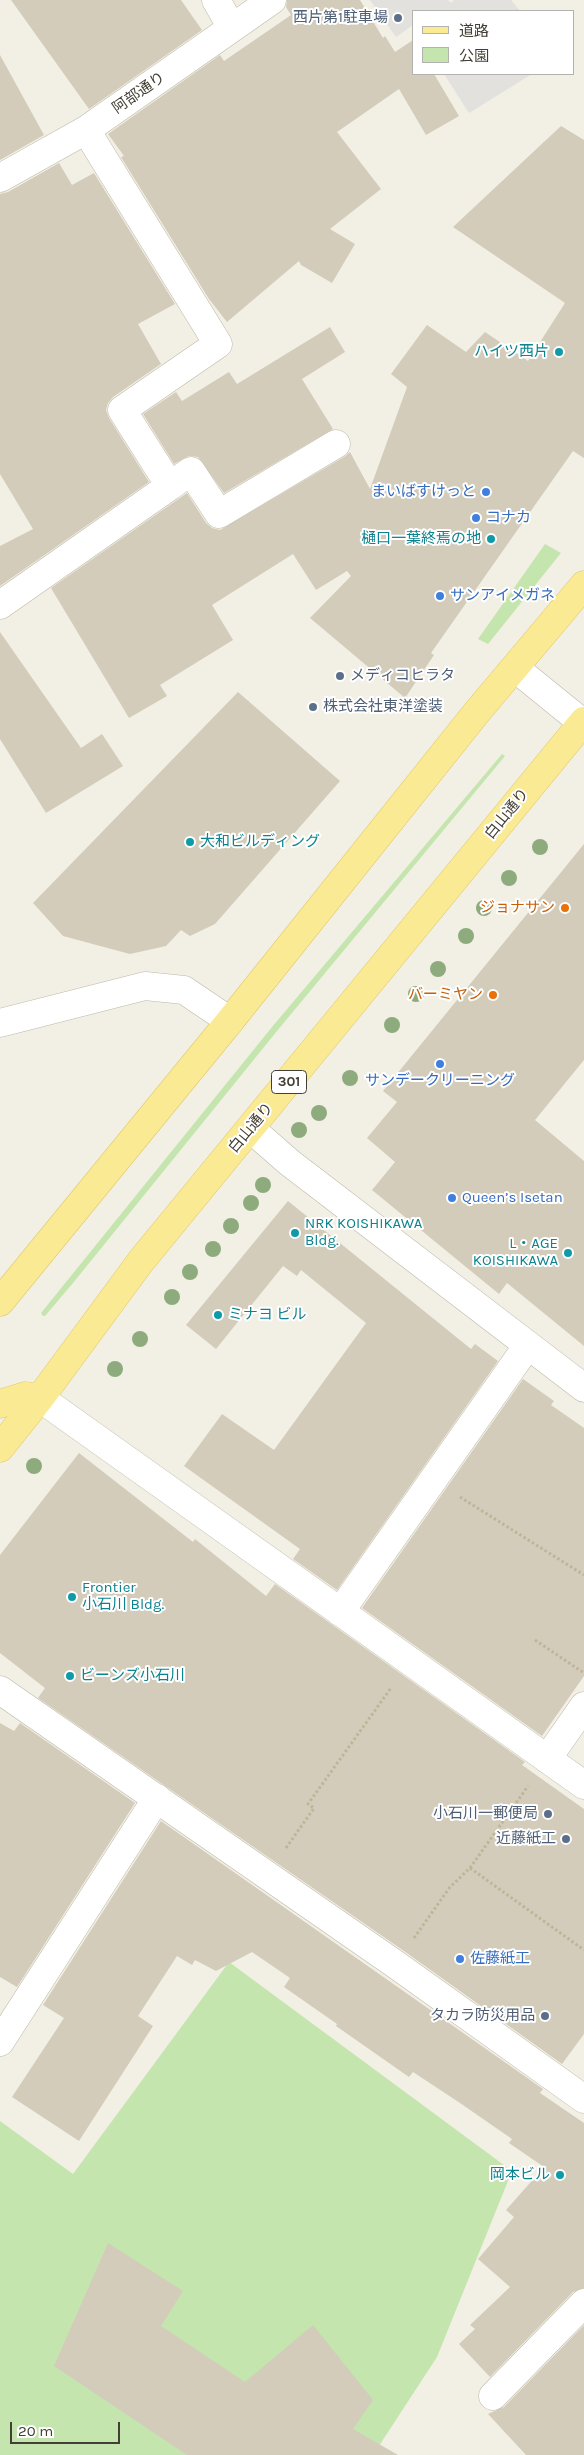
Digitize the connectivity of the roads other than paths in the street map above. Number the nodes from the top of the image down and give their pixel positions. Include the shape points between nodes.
1 (216, 0) edge
2 (272, 0) edge
3 (232, 28) junction
4 (86, 130) junction
5 (0, 178) edge
6 (336, 444) dead end
7 (170, 486) junction
8 (584, 585) edge
9 (0, 604) edge
10 (515, 668) junction
11 (583, 722) edge
12 (230, 1021) junction
13 (0, 1023) edge
14 (251, 1129) junction
15 (0, 1302) edge
16 (528, 1345) junction
17 (584, 1388) edge
18 (40, 1398) junction
19 (0, 1404) edge
20 (0, 1448) edge
21 (340, 1612) junction
22 (0, 1690) edge
23 (584, 1706) edge
24 (547, 1759) junction
25 (584, 1785) edge
26 (157, 1798) junction
27 (0, 2042) edge
28 (584, 2099) edge
29 (584, 2302) edge
30 (493, 2396) dead end

1 - 3 street
2 - 3 street, 阿部通り
3 - 4 street, 阿部通り
4 - 5 street, 阿部通り
4 - 7 street via 218,344 122,410
6 - 7 street via 219,514 191,471
7 - 9 street
8 - 10 main road
10 - 11 street
10 - 12 main road
11 - 14 main road, 白山通り / 301
12 - 13 street via 184,990 145,986
12 - 15 main road
14 - 16 street via 290,1164
14 - 18 main road, 白山通り / 301 via 141,1261
16 - 17 street
16 - 21 street
18 - 19 main road via 25,1396
18 - 20 main road, 白山通り / 301
18 - 21 street
21 - 24 street
22 - 26 street
23 - 24 street
24 - 25 street
26 - 27 street
26 - 28 street
29 - 30 street

